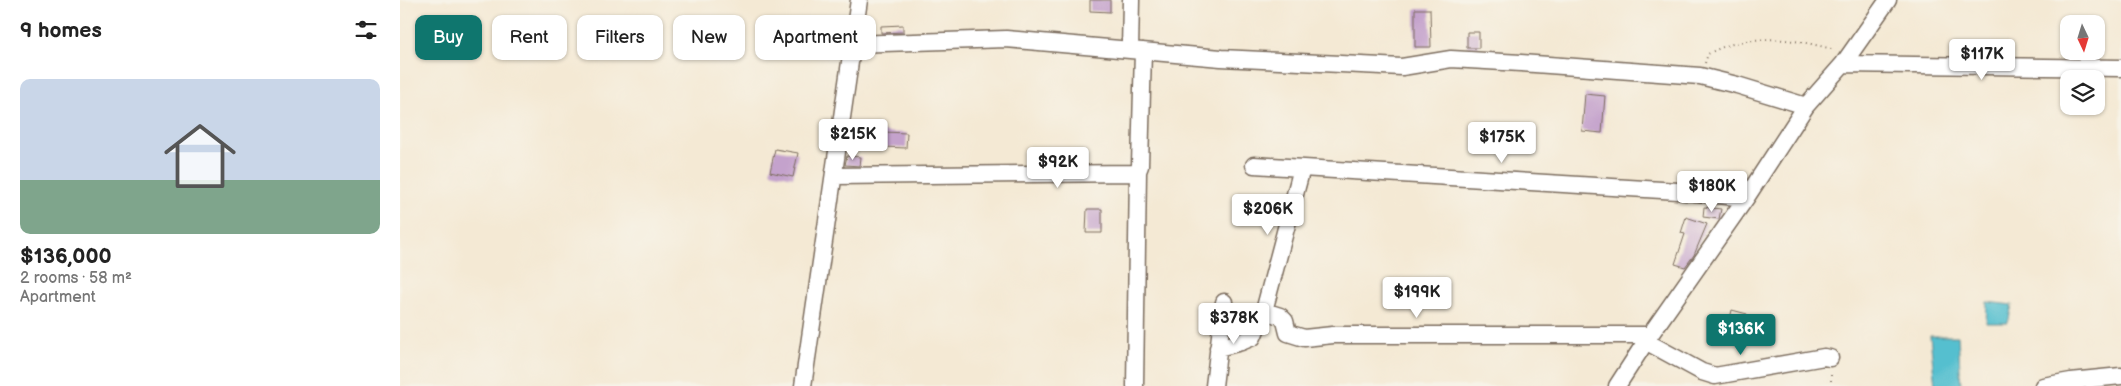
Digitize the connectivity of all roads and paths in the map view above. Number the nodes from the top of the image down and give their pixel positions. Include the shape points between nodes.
1 (859, 0) edge
2 (1131, 0) edge
3 (1888, 0) edge
4 (857, 15) edge
5 (876, 43) edge
6 (1137, 50) junction
7 (1846, 59) junction
8 (851, 60) edge
9 (2121, 68) edge
10 (1700, 76) junction
11 (1806, 106) junction
12 (1254, 165) dead end
13 (1302, 168) junction
14 (1138, 171) junction
15 (834, 176) junction
16 (1746, 198) junction
17 (1224, 302) dead end
18 (1264, 311) junction
19 (1649, 338) junction
20 (1218, 348) junction
21 (1830, 358) dead end
22 (2121, 376) edge
23 (803, 386) edge
24 (1135, 386) edge
25 (1214, 386) edge
26 (1617, 386) edge
27 (2043, 386) edge

1 - 4 street
2 - 6 street
3 - 7 street
5 - 6 street via 1006,39
6 - 10 street via 1221,58 1402,67 1451,59
6 - 14 street
7 - 9 street
7 - 10 path via 1811,43 1780,39 1745,40 1708,54
7 - 11 street
8 - 15 street
10 - 11 street
11 - 16 street
12 - 13 street
13 - 16 street
13 - 18 street
14 - 15 street
14 - 24 street
15 - 23 street
16 - 19 street
17 - 20 street
18 - 19 street via 1280,316 1288,333 1304,338 1333,334
18 - 20 street via 1253,337
19 - 21 street via 1702,372 1715,376
19 - 26 street
20 - 25 street
22 - 27 street

